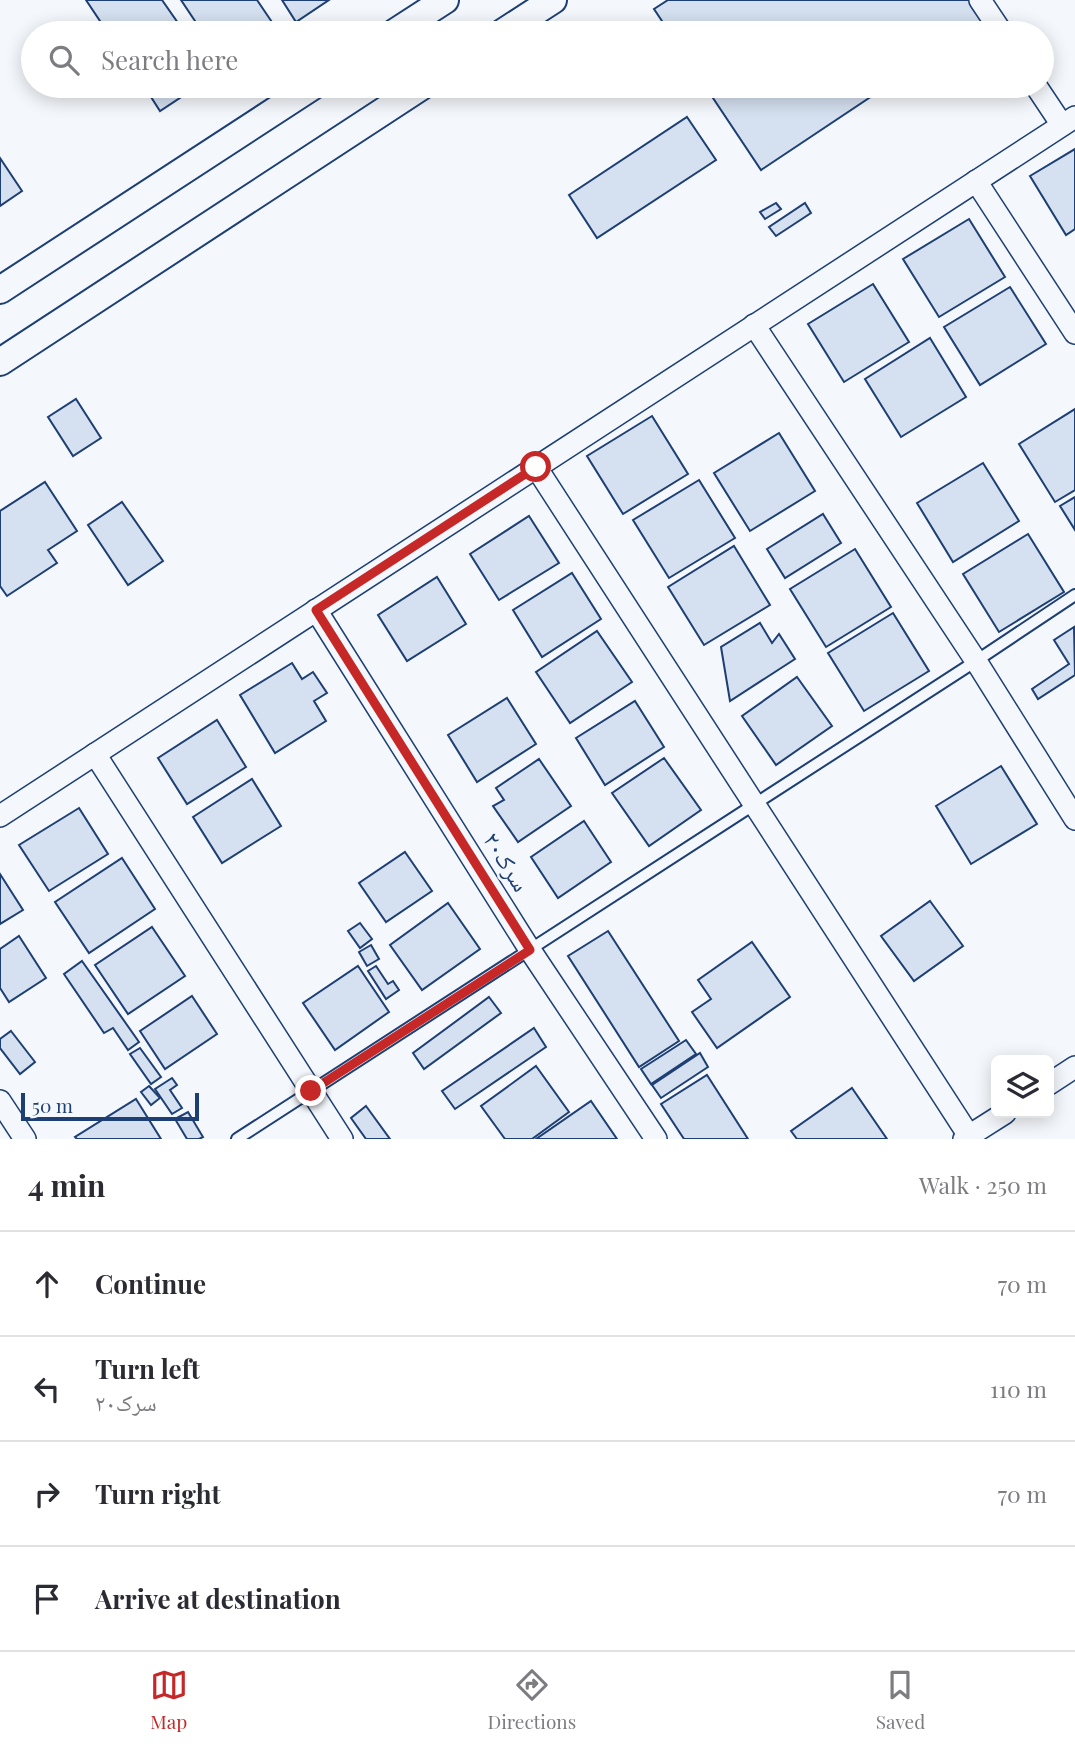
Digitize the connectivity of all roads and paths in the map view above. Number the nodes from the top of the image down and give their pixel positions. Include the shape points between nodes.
1 (445, 0) edge
2 (552, 0) edge
3 (980, 0) edge
4 (413, 21) edge
5 (520, 21) edge
6 (994, 21) edge
7 (295, 98) edge
8 (404, 98) edge
9 (1047, 98) edge
10 (1069, 121) edge
11 (976, 181) junction
12 (0, 290) edge
13 (754, 325) junction
14 (1075, 333) edge
15 (0, 362) edge
16 (536, 467) junction
17 (1075, 595) edge
18 (316, 610) junction
19 (976, 661) junction
20 (95, 754) junction
21 (755, 805) junction
22 (0, 816) edge
23 (1075, 819) edge
24 (530, 950) junction
25 (1075, 1067) edge
26 (1054, 1081) edge
27 (311, 1091) junction
28 (0, 1101) edge
29 (997, 1118) edge
30 (968, 1138) edge
31 (25, 1139) edge
32 (237, 1139) edge
33 (342, 1139) edge
34 (656, 1139) edge

1 - 4 street
2 - 5 street
3 - 6 street
7 - 12 street
8 - 15 street
9 - 10 street
10 - 11 street
11 - 13 street
11 - 14 street
13 - 16 street
13 - 19 street
16 - 18 street
16 - 21 street
17 - 19 lane
18 - 20 street
18 - 24 street, سرک۲۰
19 - 21 lane
19 - 23 street
20 - 22 street
20 - 27 street
21 - 24 lane
21 - 30 street
24 - 27 lane
24 - 34 street, سرک۲۰
25 - 26 street
27 - 32 lane
27 - 33 street
28 - 31 street
29 - 30 street

